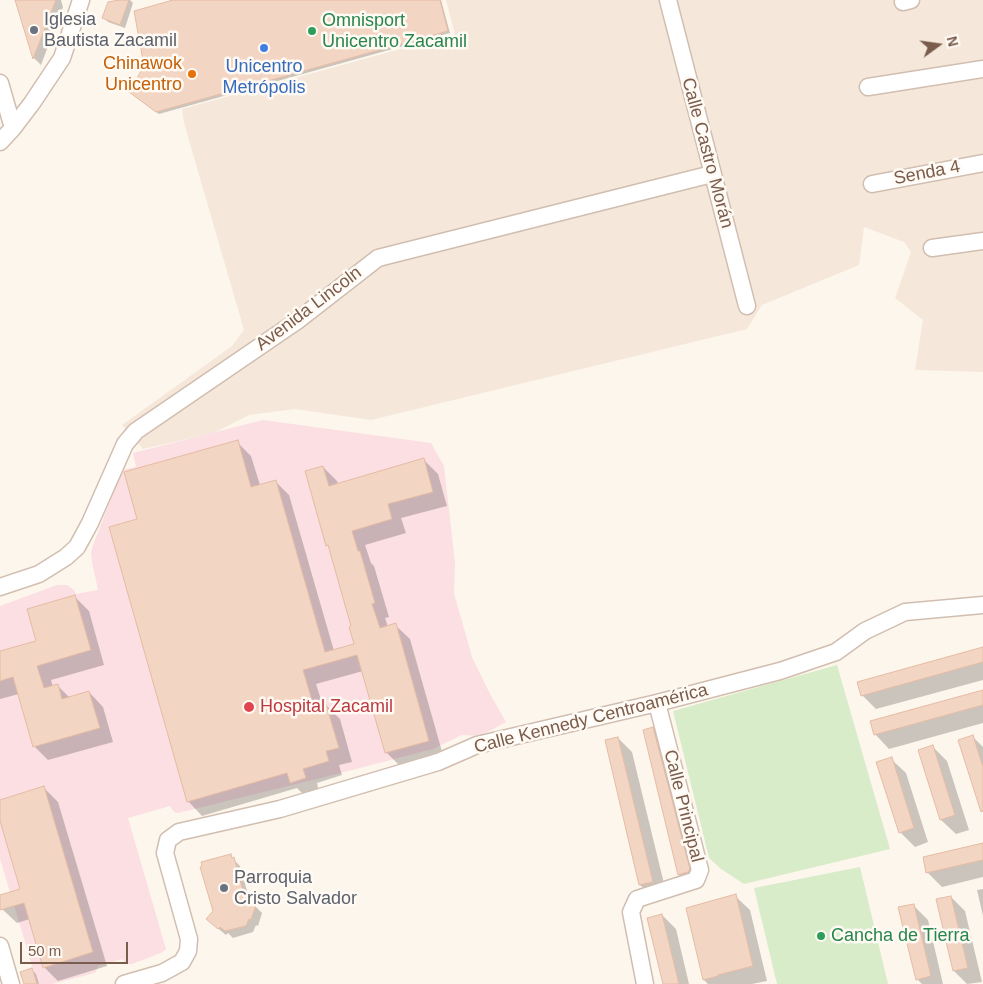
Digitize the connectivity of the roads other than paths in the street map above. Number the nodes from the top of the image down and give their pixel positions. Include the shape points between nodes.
1 (81, 0) edge
2 (668, 0) edge
3 (983, 69) edge
4 (0, 83) edge
5 (868, 87) dead end
6 (13, 128) junction
7 (0, 142) edge
8 (983, 163) edge
9 (712, 174) junction
10 (872, 184) dead end
11 (983, 241) edge
12 (932, 248) dead end
13 (747, 306) dead end
14 (0, 587) edge
15 (983, 605) edge
16 (657, 703) junction
17 (0, 946) edge
18 (11, 984) edge
19 (124, 984) edge
20 (645, 984) edge

1 - 6 street via 62,58
2 - 9 street, Calle Castro Morán
3 - 5 street
4 - 6 street
6 - 7 street
8 - 10 street, Senda 4
9 - 13 street, Calle Castro Morán
9 - 14 street, Avenida Lincoln via 378,258 297,321 136,431 125,444 77,546 39,574
11 - 12 street
15 - 16 street, Calle Kennedy Centroamérica via 905,612 865,631 836,652 780,671
16 - 19 street, Calle Kennedy Centroamérica via 477,745 438,762 280,809 178,832 168,840 165,853 189,939 188,951 182,962 162,973
16 - 20 street, Calle Principal via 700,870 696,880 637,899 631,912
17 - 18 street

